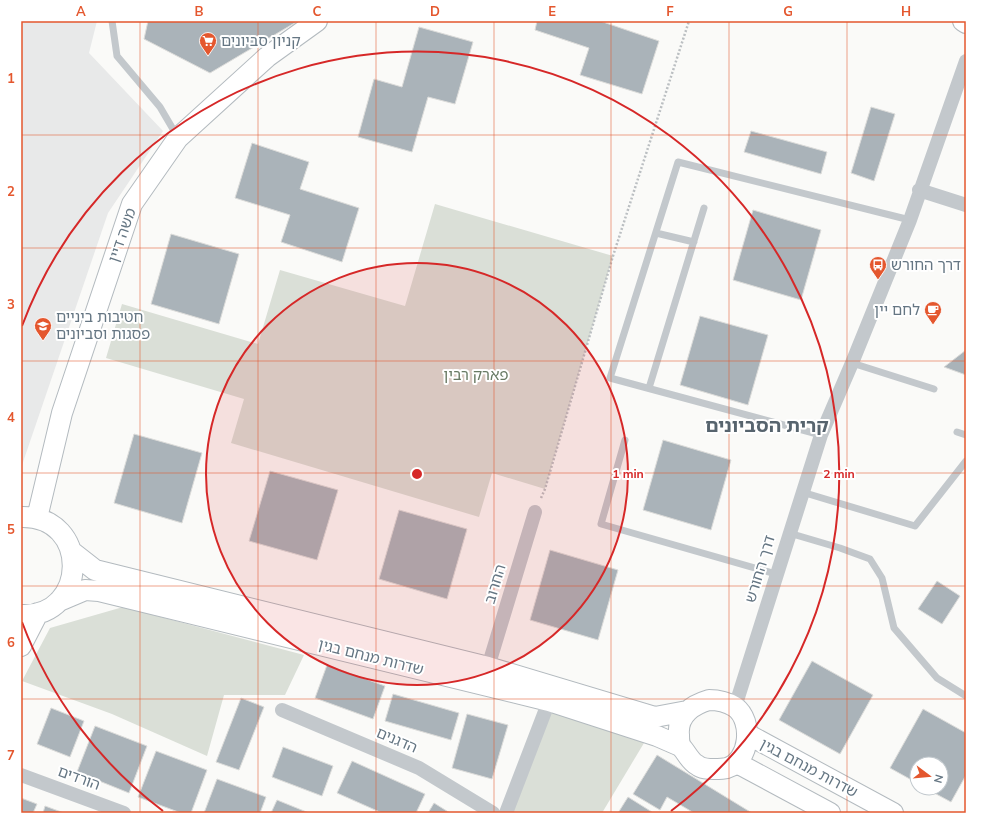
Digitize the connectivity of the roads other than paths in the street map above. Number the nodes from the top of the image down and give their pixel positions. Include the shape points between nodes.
1 (112, 21) edge
2 (317, 21) edge
3 (963, 21) edge
4 (966, 23) edge
5 (966, 61) edge
6 (178, 138) junction
7 (920, 190) junction
8 (966, 205) edge
9 (704, 208) dead end
10 (910, 220) junction
11 (656, 232) junction
12 (694, 242) junction
13 (852, 363) junction
14 (649, 388) junction
15 (934, 389) dead end
16 (957, 432) dead end
17 (821, 434) junction
18 (966, 435) edge
19 (625, 440) dead end
20 (966, 461) edge
21 (802, 492) junction
22 (535, 512) road end
23 (29, 518) edge
24 (789, 533) junction
25 (72, 552) junction
26 (776, 574) junction
27 (59, 601) junction
28 (29, 614) edge
29 (21, 646) edge
30 (488, 667) junction
31 (966, 696) edge
32 (549, 701) junction
33 (735, 707) junction
34 (282, 710) dead end
35 (687, 711) junction
36 (747, 734) junction
37 (680, 746) junction
38 (737, 762) junction
39 (21, 774) edge
40 (124, 813) edge
41 (493, 813) edge
42 (506, 813) edge
43 (830, 813) edge
44 (893, 813) edge

1 - 6 lane via 117,56 160,107
2 - 6 street, משה דיין via 267,57
3 - 4 street
5 - 7 street, דרך החורש
6 - 23 street, משה דיין via 132,204
7 - 8 street
7 - 10 street, דרך החורש
9 - 12 lane
10 - 11 lane via 678,162
10 - 13 street, דרך החורש
11 - 12 lane
11 - 14 lane via 610,378
12 - 14 lane
13 - 15 lane
13 - 17 street, דרך החורש
14 - 17 lane
16 - 18 lane
17 - 21 street, דרך החורש
19 - 26 lane via 601,524
20 - 21 lane via 916,526
21 - 24 street, דרך החורש
22 - 30 street, החרוב
23 - 25 street via 45,521 59,531
24 - 26 street, דרך החורש
24 - 31 lane via 870,559 882,578 894,628 938,678
25 - 27 street via 74,561 71,580
25 - 30 street, שדרות מנחם בגין via 95,570
26 - 33 street, דרך החורש
27 - 28 street, שדרות מנחם בגין via 49,609
27 - 32 street, שדרות מנחם בגין via 85,590 99,590
28 - 29 street
30 - 35 street, שדרות מנחם בגין via 655,717
32 - 37 street, שדרות מנחם בגין
32 - 42 street
33 - 35 street via 721,700 709,700 698,703
33 - 36 street via 747,726
34 - 41 street, הדגנים via 419,768
35 - 37 street via 678,730
36 - 38 street via 746,746
36 - 44 street, שדרות מנחם בגין
37 - 38 street via 696,765 707,769 726,768
38 - 43 street, שדרות מנחם בגין
39 - 40 street, הורדים

